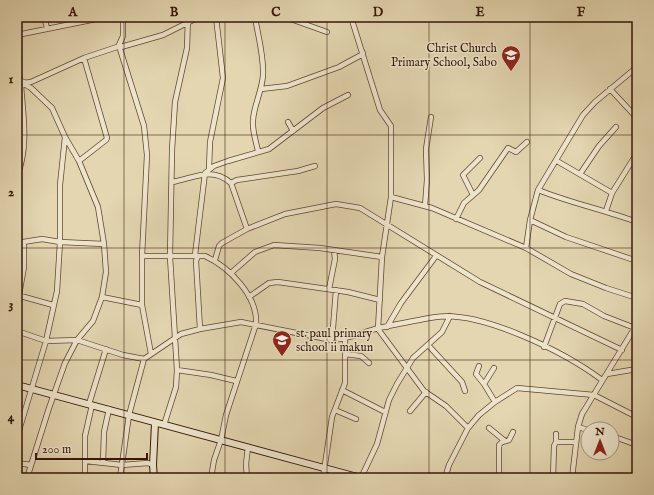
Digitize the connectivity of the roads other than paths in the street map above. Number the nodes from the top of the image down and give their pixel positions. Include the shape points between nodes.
1 (44, 17) edge
2 (106, 17) edge
3 (123, 17) edge
4 (199, 17) edge
5 (216, 17) edge
6 (255, 17) edge
7 (285, 17) edge
8 (351, 17) edge
9 (79, 19) edge
10 (187, 19) edge
11 (47, 28) junction
12 (327, 32) dead end
13 (17, 35) edge
14 (119, 47) junction
15 (363, 54) junction
16 (84, 58) junction
17 (637, 67) edge
18 (17, 72) edge
19 (21, 84) edge
20 (261, 89) junction
21 (610, 89) junction
22 (17, 94) edge
23 (348, 95) dead end
24 (431, 117) dead end
25 (637, 118) edge
26 (288, 122) dead end
27 (616, 127) dead end
28 (293, 131) junction
29 (65, 137) junction
30 (527, 142) dead end
31 (258, 151) junction
32 (637, 153) edge
33 (480, 158) dead end
34 (79, 161) junction
35 (557, 161) junction
36 (314, 166) dead end
37 (209, 169) junction
38 (205, 173) junction
39 (580, 174) junction
40 (17, 176) edge
41 (172, 182) junction
42 (231, 183) junction
43 (538, 190) junction
44 (612, 193) junction
45 (473, 195) junction
46 (391, 197) junction
47 (425, 206) junction
48 (606, 211) junction
49 (456, 219) junction
50 (530, 220) junction
51 (637, 222) edge
52 (386, 224) junction
53 (247, 229) junction
54 (60, 242) junction
55 (17, 243) edge
56 (24, 243) junction
57 (104, 244) junction
58 (526, 248) junction
59 (334, 250) junction
60 (142, 256) junction
61 (196, 256) junction
62 (436, 256) junction
63 (170, 257) junction
64 (382, 257) junction
65 (215, 260) junction
66 (637, 261) edge
67 (231, 272) junction
68 (329, 289) junction
69 (336, 290) junction
70 (18, 295) edge
71 (102, 297) junction
72 (249, 297) junction
73 (637, 298) edge
74 (380, 300) junction
75 (53, 304) junction
76 (142, 305) junction
77 (450, 316) junction
78 (555, 317) junction
79 (256, 324) junction
80 (636, 326) edge
81 (387, 327) junction
82 (378, 328) junction
83 (200, 329) junction
84 (17, 331) edge
85 (174, 338) junction
86 (345, 339) junction
87 (77, 340) junction
88 (332, 340) junction
89 (46, 341) junction
90 (428, 345) junction
91 (544, 347) junction
92 (106, 349) junction
93 (622, 350) junction
94 (151, 354) junction
95 (345, 354) junction
96 (144, 359) junction
97 (369, 363) dead end
98 (479, 366) dead end
99 (494, 368) dead end
100 (406, 369) junction
101 (637, 369) edge
102 (177, 370) junction
103 (607, 374) junction
104 (602, 380) junction
105 (236, 381) junction
106 (484, 384) junction
107 (17, 385) edge
108 (33, 389) junction
109 (342, 390) junction
110 (465, 391) dead end
111 (426, 392) junction
112 (54, 394) junction
113 (594, 395) junction
114 (495, 402) junction
115 (91, 405) junction
116 (109, 410) junction
117 (335, 410) junction
118 (410, 411) dead end
119 (385, 412) junction
120 (128, 415) junction
121 (637, 417) edge
122 (356, 420) dead end
123 (155, 423) junction
124 (164, 425) junction
125 (578, 427) joint
126 (468, 428) junction
127 (489, 428) dead end
128 (513, 432) dead end
129 (556, 434) dead end
130 (17, 437) edge
131 (620, 439) edge
132 (221, 440) junction
133 (505, 441) junction
134 (556, 442) junction
135 (576, 442) junction
136 (637, 445) edge
137 (248, 447) junction
138 (86, 461) junction
139 (17, 463) edge
140 (103, 463) junction
141 (31, 465) junction
142 (122, 465) junction
143 (153, 465) junction
144 (325, 469) junction
145 (345, 476) edge
146 (27, 478) edge
147 (85, 478) edge
148 (120, 478) edge
149 (154, 478) edge
150 (211, 478) edge
151 (247, 478) edge
152 (323, 478) edge
153 (361, 478) edge
154 (445, 478) edge
155 (499, 478) edge
156 (553, 478) edge
157 (572, 478) edge

1 - 11 street
2 - 9 street
3 - 14 street via 123,36
4 - 10 street
5 - 37 street via 223,78 210,142
6 - 20 street via 262,59
7 - 12 street
8 - 15 street
9 - 11 street
10 - 14 street via 163,35
10 - 41 street via 187,48 175,102
11 - 13 street
14 - 16 street
14 - 60 street via 143,120 147,148
15 - 20 street via 339,67 287,86
15 - 46 street via 380,110 390,126
16 - 19 street
16 - 34 street via 106,140
17 - 21 street
18 - 19 street
19 - 22 street
19 - 29 street via 31,88 52,108
19 - 40 street via 25,136 24,152
20 - 31 street via 253,120
21 - 25 street
21 - 35 street via 584,115
23 - 28 street via 323,108
24 - 47 street via 426,148
26 - 28 street
27 - 39 street
28 - 31 street via 269,148
29 - 34 street
29 - 54 street via 60,185
30 - 45 street via 516,152 508,148
31 - 37 street
32 - 44 street
33 - 45 street via 463,175
34 - 57 street via 98,207
35 - 39 street
35 - 43 street
36 - 42 street
37 - 38 street
38 - 41 street
38 - 42 street via 227,179
38 - 61 street
39 - 44 street
41 - 63 street
42 - 53 street
43 - 48 street via 568,202
43 - 50 street
44 - 48 street
45 - 49 street via 464,202
46 - 47 street
46 - 52 street
47 - 49 street
48 - 51 street
49 - 58 street
50 - 58 street
50 - 66 street via 566,237
52 - 53 street via 360,208 336,204 285,214
52 - 62 street
52 - 64 street
53 - 65 street via 222,243
54 - 56 street via 42,239
54 - 57 street
54 - 75 street
55 - 56 street
56 - 70 street via 24,267
57 - 71 street via 106,272
58 - 73 street via 571,274
59 - 64 street
59 - 67 street via 285,245 267,246 255,252
59 - 68 street via 335,259
60 - 63 street
60 - 76 street
61 - 63 street
61 - 65 street
61 - 83 street
62 - 78 street via 480,282
62 - 81 street via 401,303
63 - 85 street
64 - 74 street
65 - 67 street
67 - 72 street
68 - 69 street
68 - 72 street via 273,282
69 - 74 street
69 - 88 street
70 - 75 street
71 - 76 street
71 - 87 street via 93,321
72 - 79 street
74 - 82 street
75 - 89 street
76 - 94 street
77 - 81 street via 438,316
77 - 90 street via 442,332
77 - 91 street via 484,322
78 - 80 street via 560,304 572,301 584,304 604,316
78 - 91 street
78 - 93 street
79 - 83 street via 242,322
79 - 88 street
79 - 105 street
80 - 93 street
81 - 82 street
82 - 86 street
82 - 100 street
83 - 85 street
84 - 89 street
85 - 94 street
85 - 102 street
86 - 88 street
86 - 95 street
87 - 89 street
87 - 92 street
87 - 112 street via 65,363
89 - 108 street
90 - 100 street via 413,358
90 - 110 street via 462,382
91 - 104 street via 584,367
92 - 96 street
92 - 115 street
93 - 103 street
94 - 96 street
95 - 97 street via 361,356
95 - 109 street via 346,373
96 - 120 street
98 - 106 street via 477,376
99 - 106 street
100 - 111 street
100 - 119 street
101 - 103 street
102 - 105 street
102 - 124 street via 176,387
103 - 104 street
104 - 113 street
105 - 132 street
106 - 114 street
107 - 108 main road
108 - 112 main road
108 - 130 street
109 - 117 street
109 - 119 street
111 - 118 street
111 - 126 street via 446,406
112 - 115 main road
112 - 141 street
113 - 114 street via 523,387 512,390
113 - 121 street
113 - 125 street via 582,414
114 - 126 street
115 - 116 main road
115 - 138 street via 85,436
116 - 120 main road
116 - 140 street via 104,432
117 - 122 street
117 - 144 street
119 - 153 street via 376,444
120 - 123 main road
120 - 142 street
123 - 124 main road
123 - 143 main road
124 - 132 main road
125 - 135 street
126 - 154 street
127 - 133 street
128 - 133 street via 509,440
129 - 134 street
131 - 136 street
132 - 137 main road
132 - 150 street
133 - 155 street via 499,445 498,450
134 - 135 street
134 - 156 street
135 - 157 street
137 - 144 main road
137 - 151 street
138 - 140 street
138 - 147 street
139 - 141 street
140 - 142 street
141 - 146 street
142 - 143 street
142 - 148 street
143 - 149 main road
144 - 145 main road
144 - 152 street
145 - 153 main road

